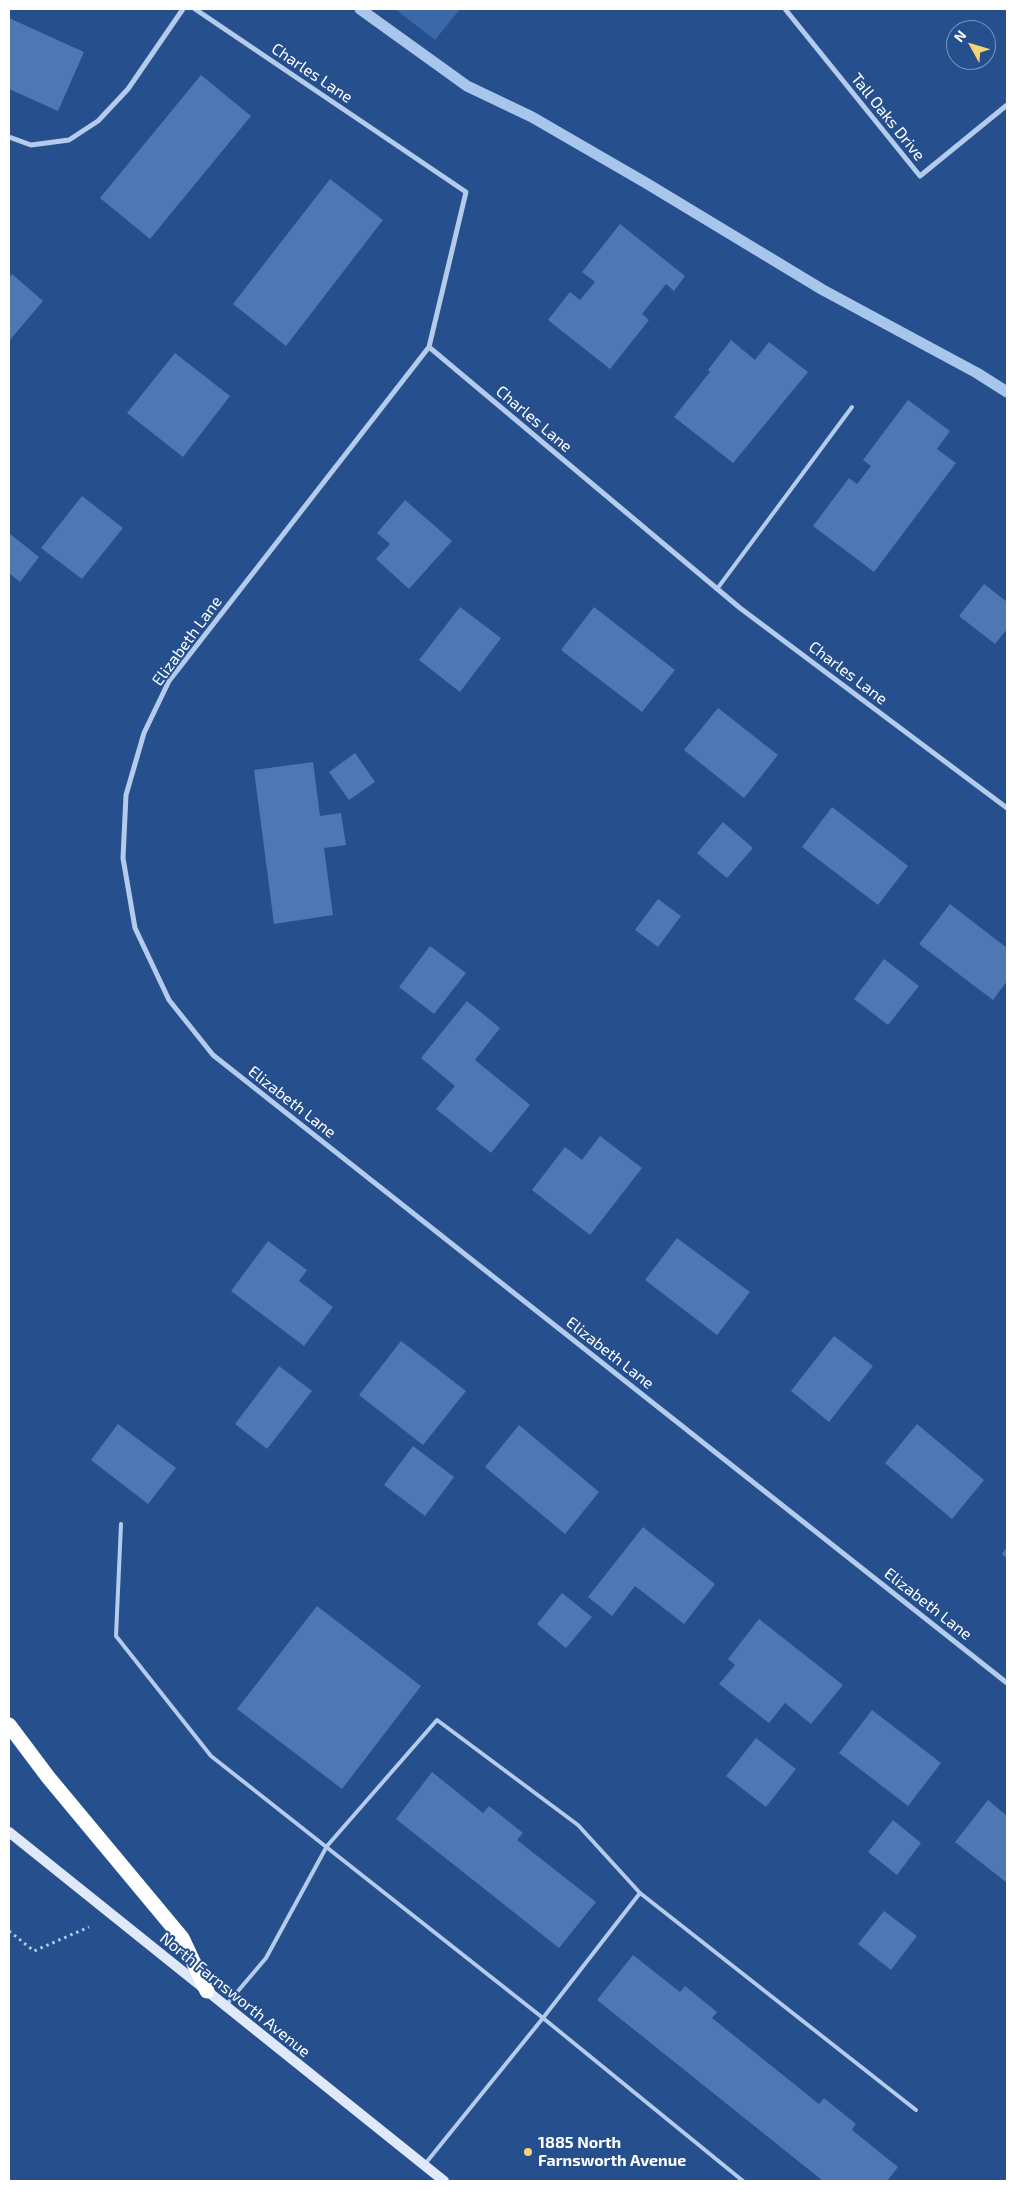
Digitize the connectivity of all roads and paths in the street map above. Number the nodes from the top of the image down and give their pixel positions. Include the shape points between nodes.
1 (183, 9) edge
2 (195, 9) edge
3 (785, 9) edge
4 (1007, 105) edge
5 (9, 137) edge
6 (429, 347) junction
7 (852, 407) dead end
8 (718, 589) junction
9 (1007, 808) edge
10 (121, 1524) dead end
11 (1007, 1683) edge
12 (9, 1725) edge
13 (9, 1832) edge
14 (327, 1846) junction
15 (640, 1893) junction
16 (113, 1917) junction
17 (9, 1931) edge
18 (207, 1991) junction
19 (226, 2006) junction
20 (543, 2018) junction
21 (916, 2110) dead end
22 (424, 2165) junction
23 (444, 2181) edge
24 (743, 2181) edge

1 - 5 street via 128,89 98,121 69,140 31,145
2 - 6 street, Charles Lane via 466,192
3 - 4 street, Tall Oaks Drive via 920,176
6 - 8 street, Charles Lane
6 - 11 street, Elizabeth Lane via 165,690 144,733 126,795 124,858 135,928 169,1000 213,1056
7 - 8 lane
8 - 9 street, Charles Lane
10 - 14 lane via 116,1636 212,1756
12 - 18 highway via 182,1938
13 - 16 main road, North Farnsworth Avenue
14 - 15 lane via 438,1720 578,1825
14 - 19 lane via 266,1958
14 - 20 lane
15 - 20 lane
15 - 21 lane
16 - 17 path via 34,1951
16 - 18 main road, North Farnsworth Avenue
18 - 19 main road, North Farnsworth Avenue
19 - 22 main road, North Farnsworth Avenue
20 - 22 lane
20 - 24 lane
22 - 23 main road, North Farnsworth Avenue

